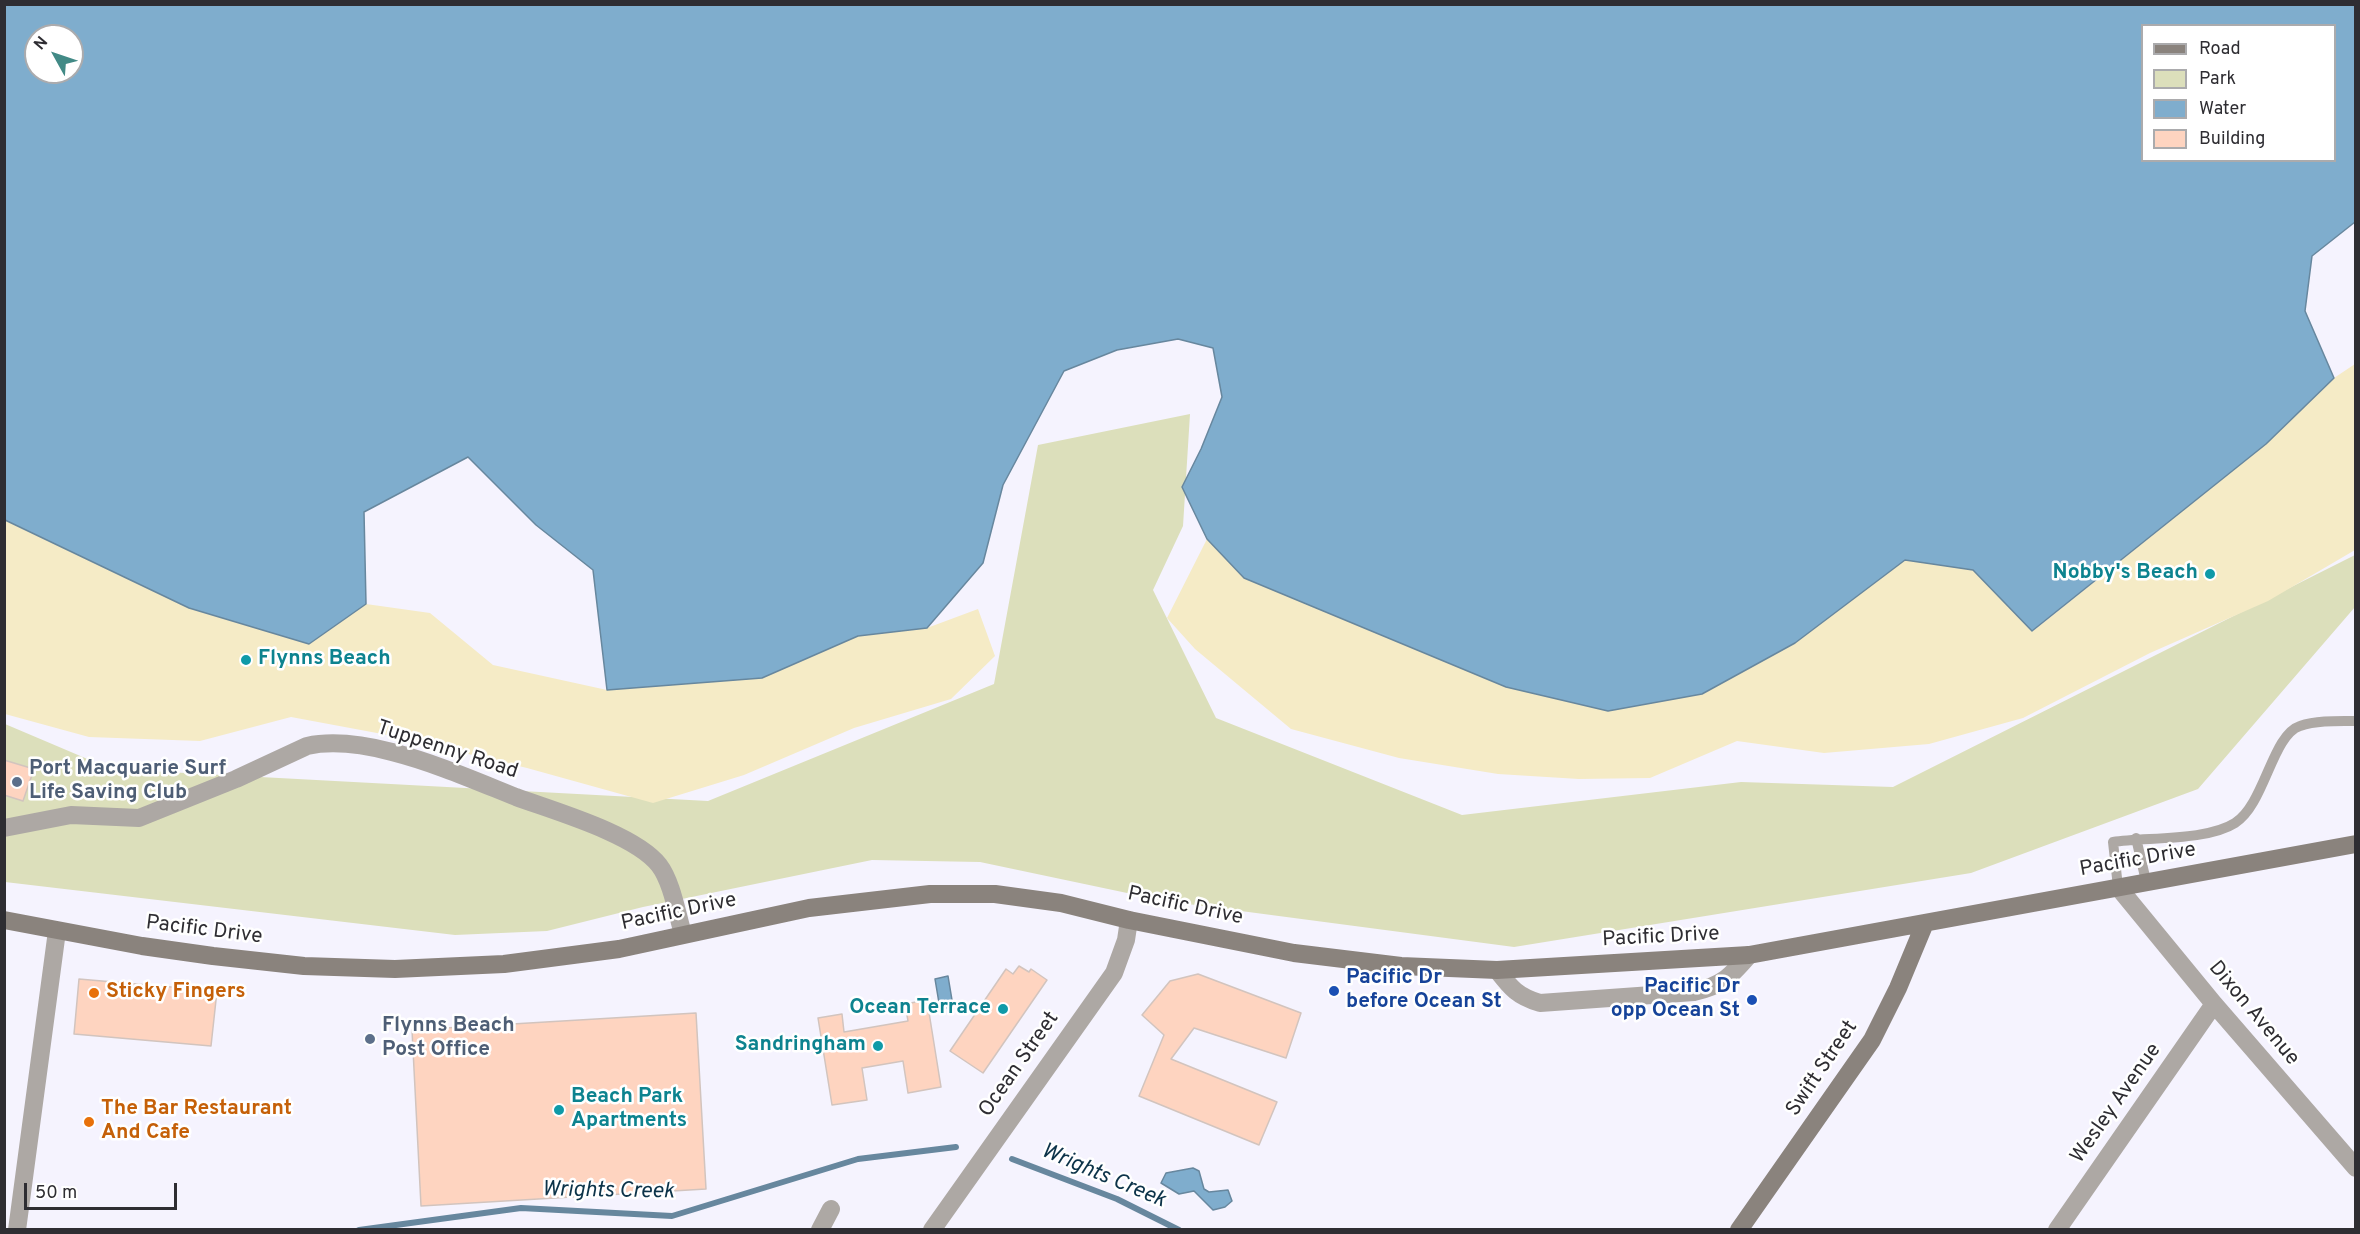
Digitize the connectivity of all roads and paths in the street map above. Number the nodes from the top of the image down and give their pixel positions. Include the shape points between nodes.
1 (2355, 721) edge
2 (4, 828) edge
3 (2136, 838) junction
4 (2355, 844) edge
5 (2146, 881) junction
6 (2118, 887) junction
7 (4, 920) edge
8 (1129, 920) junction
9 (1925, 923) junction
10 (57, 931) junction
11 (683, 934) junction
12 (1749, 955) junction
13 (1497, 970) junction
14 (2214, 1004) junction
15 (2355, 1168) edge
16 (831, 1209) dead end
17 (17, 1230) edge
18 (820, 1230) edge
19 (932, 1230) edge
20 (1739, 1230) edge
21 (2057, 1230) edge

1 - 3 lane via 2299,726 2283,741 2257,796 2233,824 2203,834
2 - 11 street, Tuppenny Road via 71,815 139,818 306,746 341,743 367,747 442,768 607,832 640,849 660,866
3 - 5 lane
3 - 6 lane via 2113,842
4 - 5 street, Pacific Drive
5 - 6 street, Pacific Drive
6 - 9 street, Pacific Drive
6 - 14 street, Dixon Avenue
7 - 10 street, Pacific Drive
8 - 11 street, Pacific Drive via 1061,903 960,893 809,908
8 - 13 street, Pacific Drive via 1294,953 1401,966
8 - 19 street, Ocean Street via 1113,973
9 - 12 street, Pacific Drive
9 - 20 street, Swift Street via 1872,1040
10 - 11 street, Pacific Drive via 213,956 304,966 395,969 504,964 619,949
10 - 17 street
12 - 13 street, Pacific Drive
12 - 13 street via 1731,977 1716,987 1540,1003 1523,998
14 - 15 street, Dixon Avenue
14 - 21 street, Wesley Avenue
16 - 18 street

